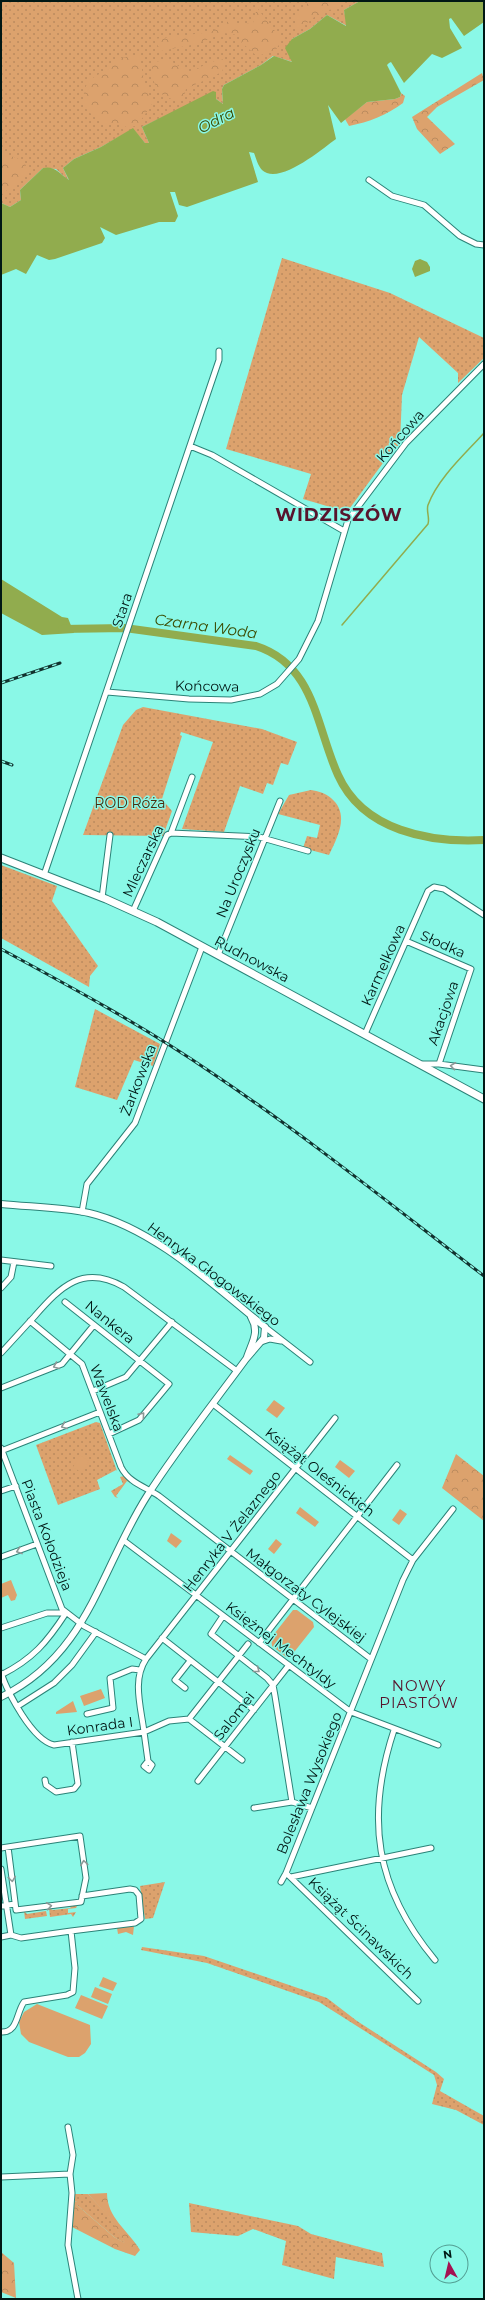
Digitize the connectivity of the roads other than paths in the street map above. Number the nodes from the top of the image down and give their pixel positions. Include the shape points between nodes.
1 (369, 180) dead end
2 (484, 245) edge
3 (219, 351) dead end
4 (484, 364) edge
5 (190, 446) junction
6 (344, 531) junction
7 (107, 692) junction
8 (192, 777) dead end
9 (280, 801) dead end
10 (171, 832) junction
11 (110, 835) dead end
12 (264, 838) junction
13 (308, 851) dead end
14 (1, 858) edge
15 (44, 875) junction
16 (102, 898) junction
17 (133, 911) junction
18 (484, 915) edge
19 (406, 941) junction
20 (202, 947) junction
21 (218, 955) junction
22 (471, 969) joint
23 (365, 1034) junction
24 (423, 1064) junction
25 (438, 1064) junction
26 (484, 1070) edge
27 (484, 1099) edge
28 (1, 1204) edge
29 (82, 1212) junction
30 (1, 1260) edge
31 (14, 1262) junction
32 (51, 1266) dead end
33 (1, 1288) edge
34 (65, 1302) dead end
35 (250, 1315) junction
36 (30, 1321) junction
37 (172, 1322) junction
38 (94, 1325) junction
39 (265, 1327) junction
40 (255, 1337) junction
41 (261, 1342) junction
42 (284, 1342) junction
43 (1, 1353) edge
44 (71, 1354) junction
45 (246, 1359) junction
46 (140, 1362) junction
47 (310, 1362) dead end
48 (236, 1372) junction
49 (1, 1388) edge
50 (93, 1391) junction
51 (213, 1404) junction
52 (100, 1412) junction
53 (336, 1418) dead end
54 (109, 1434) junction
55 (1, 1449) edge
56 (397, 1465) dead end
57 (296, 1468) junction
58 (16, 1486) junction
59 (1, 1491) edge
60 (151, 1491) junction
61 (453, 1509) dead end
62 (358, 1517) junction
63 (123, 1540) junction
64 (37, 1544) junction
65 (230, 1553) junction
66 (1, 1557) edge
67 (413, 1560) junction
68 (196, 1596) junction
69 (292, 1601) junction
70 (66, 1613) junction
71 (223, 1616) junction
72 (81, 1624) junction
73 (1, 1628) edge
74 (96, 1632) junction
75 (162, 1638) junction
76 (259, 1643) junction
77 (248, 1644) dead end
78 (239, 1656) junction
79 (146, 1659) junction
80 (371, 1659) junction
81 (190, 1661) junction
82 (289, 1665) junction
83 (140, 1670) junction
84 (1, 1674) edge
85 (218, 1682) junction
86 (273, 1685) junction
87 (185, 1688) dead end
88 (9, 1693) junction
89 (1, 1697) edge
90 (18, 1706) junction
91 (254, 1710) junction
92 (351, 1712) junction
93 (87, 1714) dead end
94 (189, 1719) junction
95 (394, 1730) junction
96 (144, 1732) junction
97 (72, 1742) junction
98 (438, 1745) dead end
99 (225, 1747) junction
100 (242, 1760) dead end
101 (148, 1761) dead end
102 (45, 1780) dead end
103 (198, 1781) dead end
104 (292, 1802) junction
105 (254, 1808) dead end
106 (312, 1808) junction
107 (8, 1847) junction
108 (1, 1848) edge
109 (431, 1848) dead end
110 (381, 1858) junction
111 (1, 1869) edge
112 (286, 1873) junction
113 (291, 1877) junction
114 (280, 1882) dead end
115 (82, 1899) junction
116 (15, 1904) junction
117 (4, 1906) edge
118 (71, 1931) junction
119 (10, 1935) junction
120 (1, 1937) edge
121 (435, 1960) dead end
122 (418, 2001) dead end
123 (1, 2032) edge
124 (68, 2127) dead end
125 (70, 2174) junction
126 (1, 2177) edge
127 (78, 2299) edge

1 - 2 street via 392,196 424,205 460,236
3 - 5 street, Stara via 219,360
4 - 6 street, Końcowa via 401,449 351,516
5 - 6 street via 212,455
5 - 7 street, Stara
6 - 7 street, Końcowa via 322,613 295,664 271,688 246,698 189,699
7 - 15 street, Stara
8 - 10 street, Mleczarska
9 - 12 street, Na Uroczysku
10 - 12 street
10 - 17 street, Mleczarska via 167,835
11 - 16 street
12 - 13 street
12 - 21 street, Na Uroczysku
14 - 15 main road, Rudnowska
15 - 16 main road, Rudnowska
16 - 17 main road, Rudnowska
17 - 20 main road, Rudnowska
18 - 19 street, Karmelkowa via 438,887 428,891 420,904
19 - 22 street, Słodka
19 - 23 street, Karmelkowa
20 - 21 main road, Rudnowska
20 - 29 street, Żarkowska via 135,1123 87,1184
21 - 23 main road, Rudnowska
22 - 25 street, Akacjowa
23 - 24 main road, Rudnowska
24 - 25 street, Akacjowa
24 - 27 main road, Rudnowska
26 -> 25 street, Akacjowa
28 - 29 street, Henryka Głogowskiego
29 - 35 street, Henryka Głogowskiego via 120,1223 154,1241
30 - 31 street
31 - 32 street
31 - 33 street via 11,1277
34 - 38 street, Nankera
35 - 39 street, Henryka Głogowskiego
35 - 40 street via 255,1326
36 - 37 street via 60,1288 80,1279 92,1277 104,1278 124,1287
36 - 43 street
36 - 44 street, Wawelska
37 - 46 street
37 - 48 street
38 - 44 street
38 - 46 street, Nankera
39 - 40 street
39 - 41 street via 266,1334
39 - 42 street, Henryka Głogowskiego
40 - 45 street
41 - 42 street via 274,1339
41 - 45 street
42 - 47 street, Henryka Głogowskiego
44 -> 49 street via 62,1364
44 - 50 street, Wawelska via 82,1364
45 - 48 street
46 - 50 street via 126,1377
54 -> 46 street, Nankera via 139,1420 169,1384
48 - 51 street
50 - 52 street, Wawelska
51 - 57 street, Książąt Oleśnickich
51 - 60 street
52 - 54 street, Wawelska
52 -> 55 street
53 - 57 street, Henryka V Żelaznego
54 - 60 street, Wawelska via 123,1472 140,1486
55 - 58 street, Piasta Kołodzieja
56 - 62 street
57 - 62 street, Książąt Oleśnickich
57 - 65 street, Henryka V Żelaznego
58 - 59 street
58 - 64 street, Piasta Kołodzieja
60 - 63 street
60 - 65 street, Małgorzaty Cylejskiej
61 - 67 street, Bolesława Wysokiego
62 - 67 street, Książąt Oleśnickich
62 - 69 street
63 - 68 street, Księżnej Mechtyldy
63 - 72 street
64 -> 66 street
64 - 70 street, Piasta Kołodzieja via 60,1604
65 - 68 street, Henryka V Żelaznego
65 - 69 street, Małgorzaty Cylejskiej
67 - 80 street, Bolesława Wysokiego via 402,1580
68 - 71 street, Księżnej Mechtyldy
68 - 75 street, Henryka V Żelaznego
69 - 76 street
69 - 80 street, Małgorzaty Cylejskiej
70 - 72 street, Piasta Kołodzieja
70 - 73 street via 47,1612
70 - 84 street via 41,1648 28,1659
71 - 76 street, Księżnej Mechtyldy
71 - 78 street via 211,1634
72 - 74 street
72 - 88 street via 56,1658 33,1678
74 - 79 street
74 - 90 street via 72,1665 54,1683
75 - 79 street, Henryka V Żelaznego
75 - 81 street
76 - 82 street, Księżnej Mechtyldy
77 - 78 street
78 - 85 street
78 -> 86 street
79 - 83 street, Konrada I
80 - 92 street, Bolesława Wysokiego
81 - 85 street
81 - 87 street via 175,1680
82 - 86 street, Salomei
82 - 92 street, Księżnej Mechtyldy
83 - 93 street via 132,1669 110,1678 113,1708
83 - 96 street, Konrada I via 138,1682
84 - 88 street, Konrada I
85 - 91 street
85 - 94 street
86 - 91 street, Salomei
86 - 104 street
88 - 89 street
88 - 90 street, Konrada I
90 - 97 street, Konrada I via 44,1742 54,1745
91 - 99 street, Salomei
92 - 95 street, Księżnej Mechtyldy
92 - 106 street, Bolesława Wysokiego
94 - 96 street via 169,1721
94 - 99 street
95 - 98 street, Księżnej Mechtyldy
95 - 110 street via 378,1798 377,1821
96 - 97 street, Konrada I
96 - 101 street
97 - 102 street via 78,1784 74,1789 56,1792 46,1785
99 - 100 street
99 - 103 street, Salomei
104 - 105 street
104 - 106 street
106 - 112 street, Bolesława Wysokiego
107 - 108 street
115 -> 107 street via 86,1878 80,1836
107 -> 116 street
109 - 110 street
110 - 113 street
110 - 121 street via 403,1915
111 - 117 street
112 - 113 street, Książąt Ścinawskich
112 - 114 street, Bolesława Wysokiego
113 - 122 street, Książąt Ścinawskich
116 -> 115 street via 16,1910
115 - 118 street via 133,1889 139,1895 141,1919 135,1923
116 - 117 street
117 - 119 street
118 - 119 street via 21,1938
118 - 123 street via 75,1968 73,1992 67,1996 24,2002 13,2028 8,2032
119 - 120 street
124 - 125 street via 73,2155
125 - 126 street
125 - 127 street via 72,2193 68,2245

